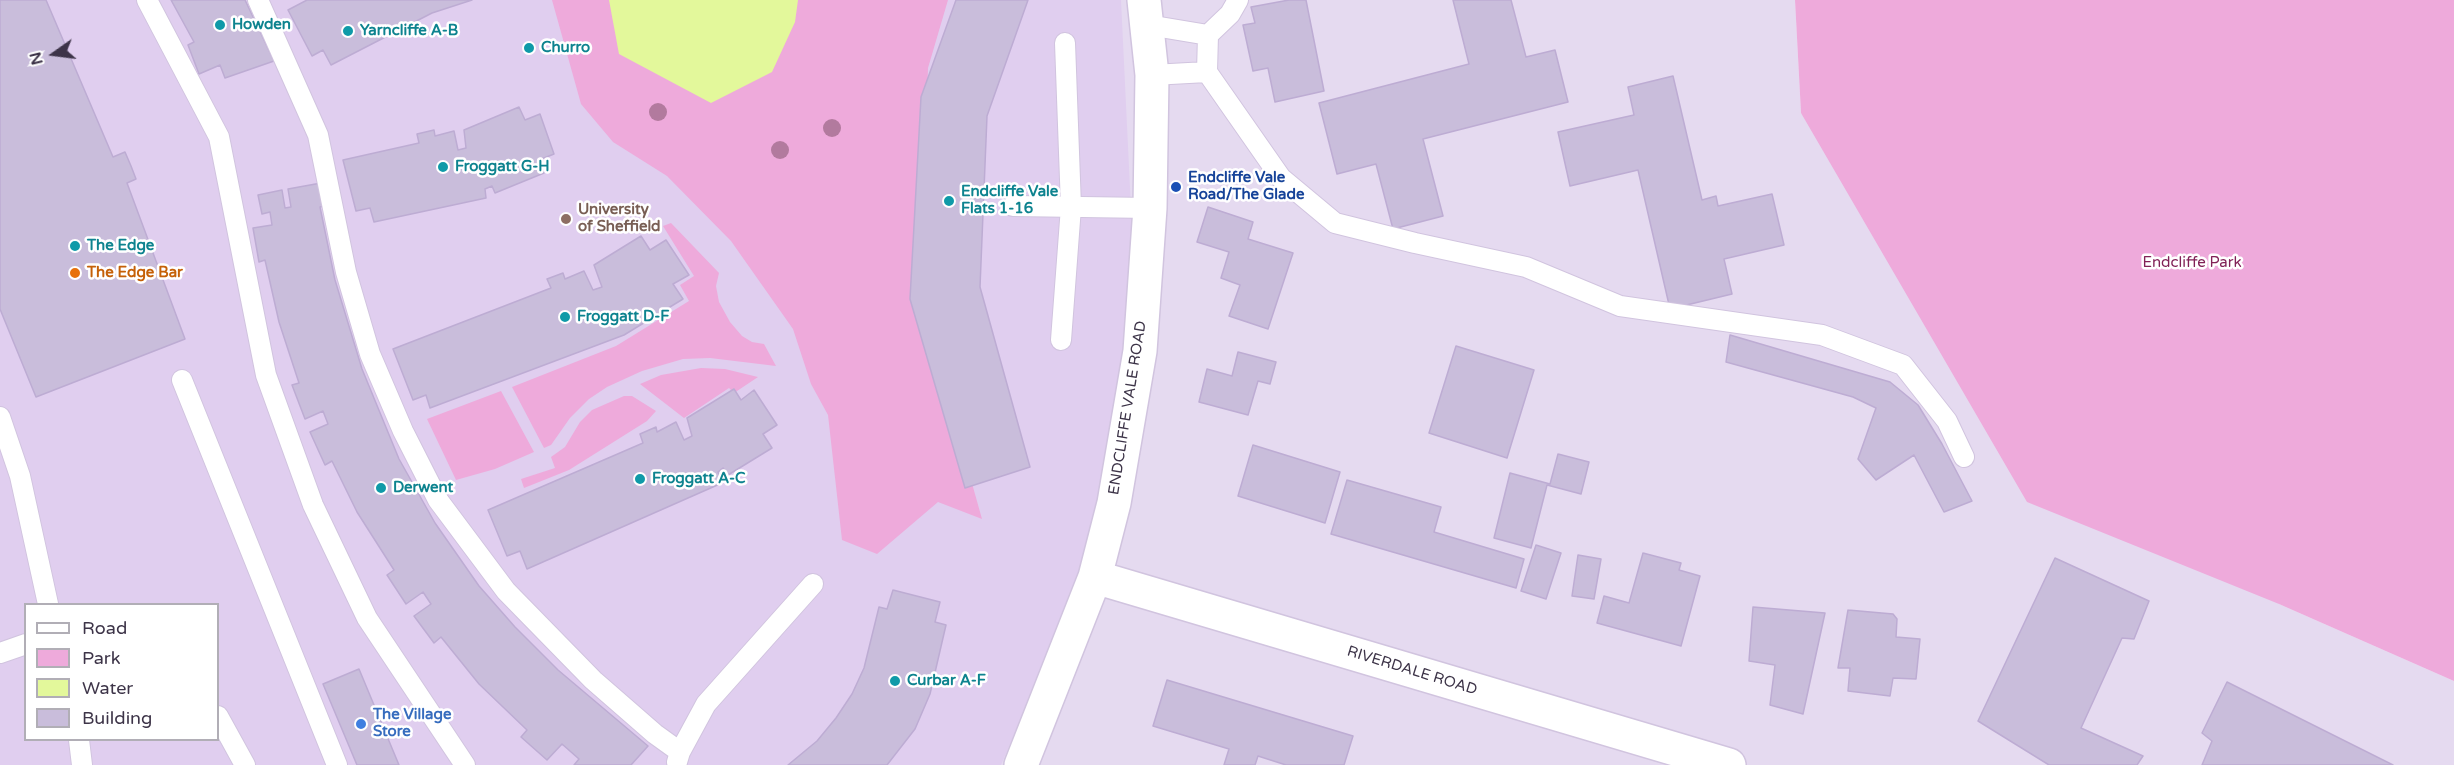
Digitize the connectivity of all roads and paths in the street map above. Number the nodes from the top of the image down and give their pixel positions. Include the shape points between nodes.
1 (147, 0) edge
2 (258, 0) edge
3 (1238, 0) edge
4 (1146, 13) edge
5 (1208, 36) junction
6 (1065, 43) dead end
7 (1207, 72) junction
8 (1152, 75) junction
9 (1013, 206) dead end
10 (1071, 207) junction
11 (1150, 208) junction
12 (1061, 340) dead end
13 (182, 380) dead end
14 (0, 417) edge
15 (1964, 457) dead end
16 (1095, 577) junction
17 (813, 584) dead end
18 (48, 603) edge
19 (24, 645) edge
20 (0, 654) edge
21 (219, 718) edge
22 (78, 741) edge
23 (678, 759) edge
24 (82, 765) edge
25 (245, 765) edge
26 (337, 765) edge
27 (465, 765) edge
28 (1021, 765) edge
29 (1729, 765) edge

1 - 27 lane via 219,137 266,375 313,505 367,618
2 - 23 lane via 318,135 346,272 370,354 438,500 506,591
3 - 5 lane
4 - 5 lane
4 - 8 street, ENDCLIFFE VALE ROAD
5 - 7 lane
6 - 10 lane
7 - 8 lane
7 - 15 lane via 1281,178 1335,223 1526,267 1620,306 1822,335 1903,365 1947,421
8 - 11 street, ENDCLIFFE VALE ROAD
9 - 10 lane
10 - 11 lane
10 - 12 lane
11 - 16 street, ENDCLIFFE VALE ROAD via 1140,351 1114,503
13 - 26 lane
14 - 18 lane via 20,476
16 - 28 street, ENDCLIFFE VALE ROAD
16 - 29 street, RIVERDALE ROAD
17 - 23 lane via 706,704
19 - 20 lane
21 - 25 lane
22 - 24 lane

